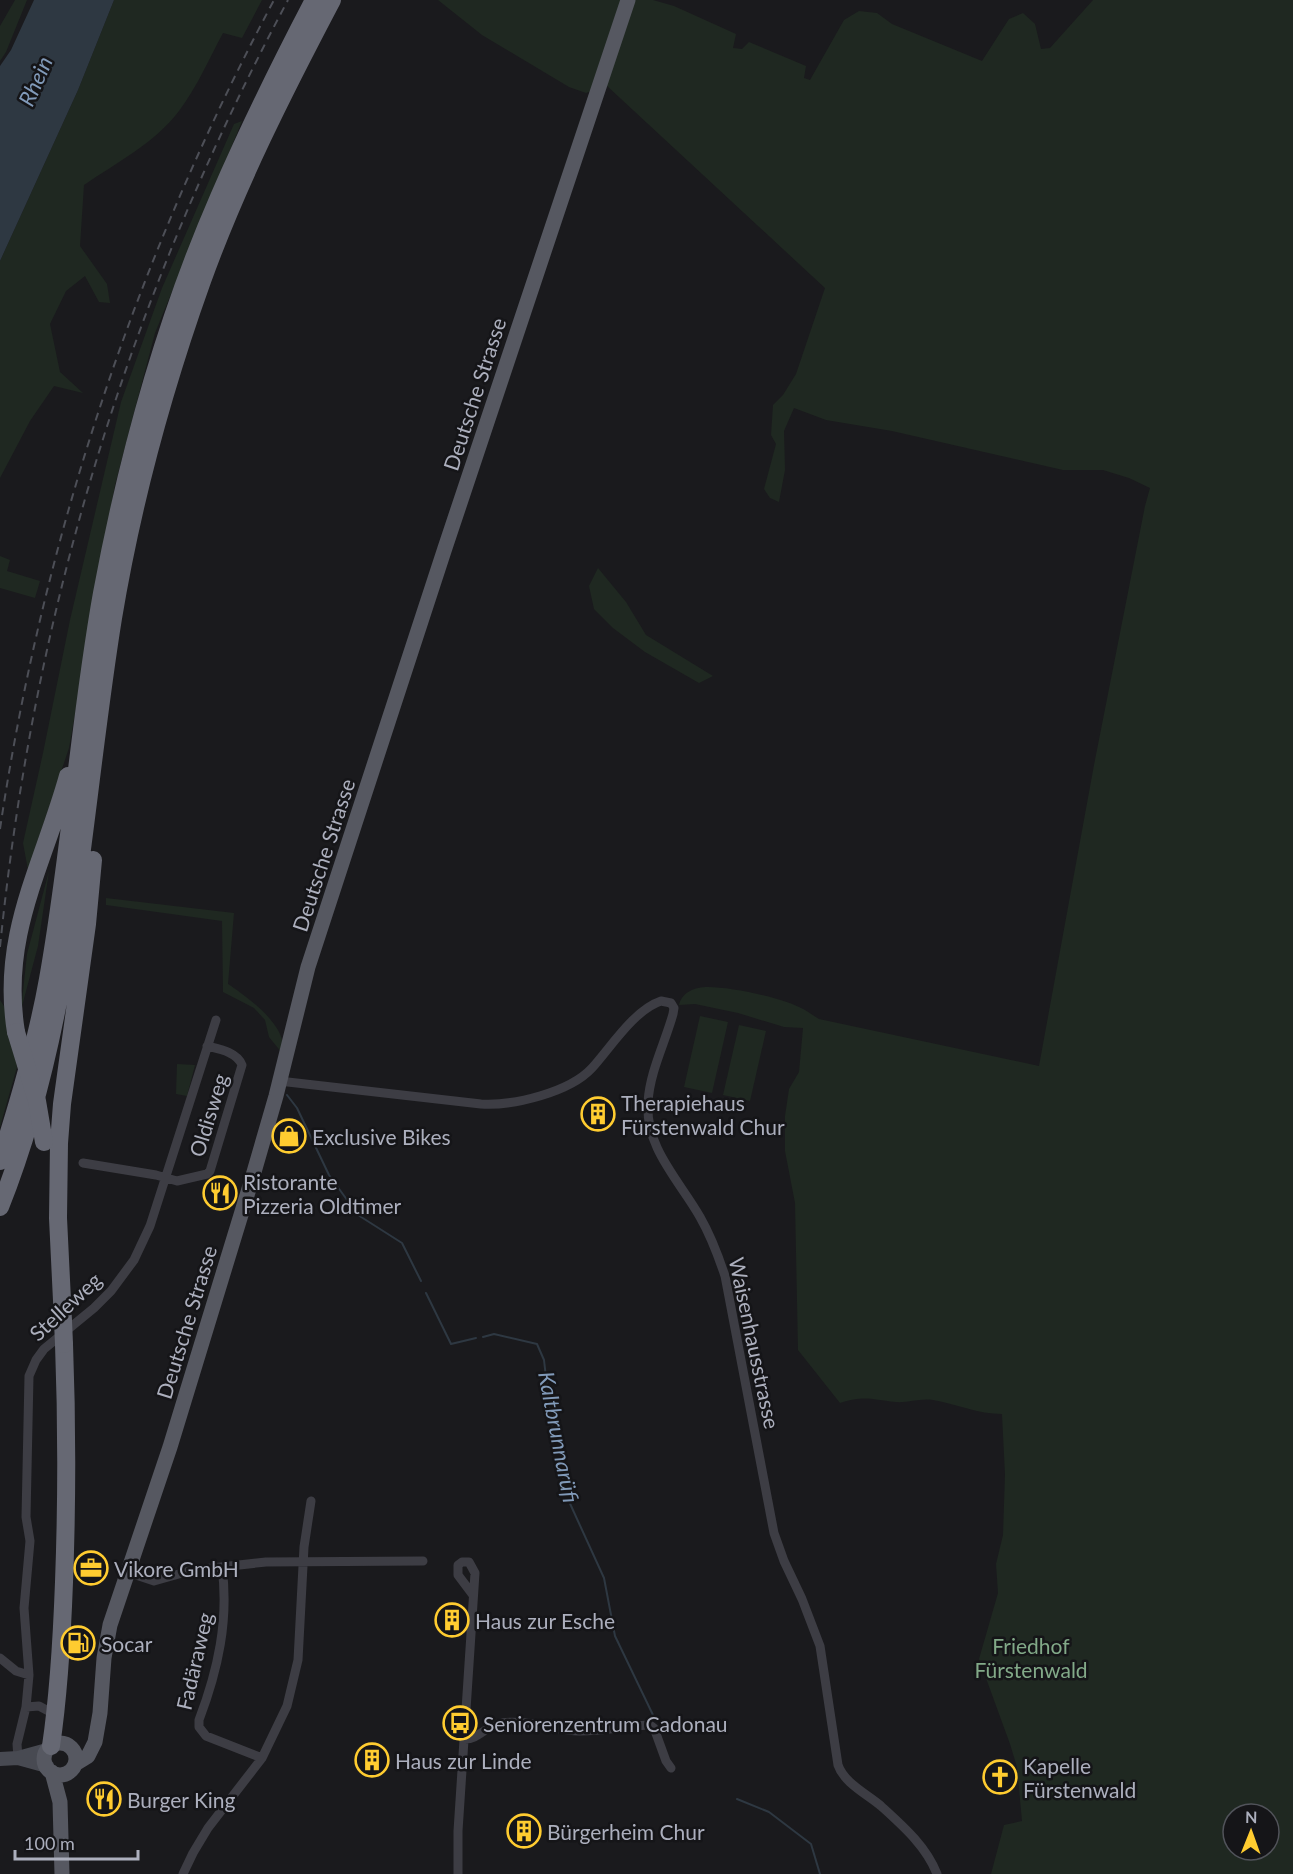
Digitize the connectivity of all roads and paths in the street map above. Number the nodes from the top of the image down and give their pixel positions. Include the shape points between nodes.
1 (314, 0) edge
2 (332, 0) edge
3 (628, 0) edge
4 (108, 649) junction
5 (90, 672) junction
6 (216, 1020) dead end
7 (207, 1046) junction
8 (279, 1081) junction
9 (0, 1161) edge
10 (82, 1163) dead end
11 (165, 1178) junction
12 (0, 1207) edge
13 (60, 1291) junction
14 (311, 1501) dead end
15 (423, 1561) dead end
16 (304, 1562) junction
17 (222, 1567) junction
18 (203, 1569) dead end
19 (193, 1570) dead end
20 (127, 1572) junction
21 (473, 1595) dead end
22 (0, 1658) edge
23 (60, 1669) junction
24 (29, 1675) junction
25 (26, 1707) junction
26 (54, 1714) junction
27 (96, 1734) junction
28 (464, 1739) junction
29 (59, 1747) junction
30 (18, 1758) junction
31 (262, 1758) junction
32 (0, 1759) edge
33 (671, 1768) dead end
34 (60, 1769) junction
35 (62, 1874) edge
36 (183, 1874) edge
37 (458, 1874) edge
38 (937, 1874) edge

1 - 5 highway via 218,198 162,351 123,497
2 - 4 highway via 277,107 189,318 162,404 131,528
3 - 8 main road, Deutsche Strasse via 308,967
4 - 12 highway via 61,989 40,1082
4 - 13 highway via 107,715 87,924 59,1143
5 - 9 highway via 47,982
5 - 13 highway, bridge via 60,806 14,936 10,983 12,1016 37,1101 44,1142
6 - 7 street, Stelleweg
7 - 11 street, Stelleweg
7 - 11 street, Oldisweg via 235,1055 242,1065 210,1171 177,1181
8 - 20 main road, Deutsche Strasse via 170,1447
8 - 38 street, Waisenhausstrasse via 481,1104 515,1102 555,1090 582,1076 646,1010 661,1001 673,1006 650,1091 651,1130 659,1153 714,1244 725,1276 774,1533 820,1646 838,1765 844,1776 920,1845
10 - 11 street
11 - 24 street, Stelleweg via 134,1260 93,1308 44,1349 29,1376 26,1517 30,1541 24,1608
13 - 23 highway, bridge via 67,1430
14 - 16 street
15 - 16 street
16 - 17 street
16 - 31 street via 295,1678 285,1712
17 - 18 street
17 - 31 street, Fadäraweg via 224,1628 199,1727 206,1736
19 - 20 street via 154,1581
20 - 27 main road, Deutsche Strasse via 107,1637
21 - 28 street
22 - 24 street via 16,1671
23 - 26 highway
23 - 29 highway
24 - 25 street, Stelleweg
25 - 26 street via 39,1706
25 - 30 street, Stelleweg via 18,1738
26 - 29 highway
27 - 29 main road via 84,1748
27 - 34 main road, Deutsche Strasse via 90,1753
28 - 33 street via 502,1722 581,1731 650,1725
28 - 37 street
29 - 30 street
29 - 34 main road via 45,1758
29 - 34 main road via 76,1756
30 - 32 street
30 - 34 street
31 - 36 street via 208,1828
34 - 35 main road

